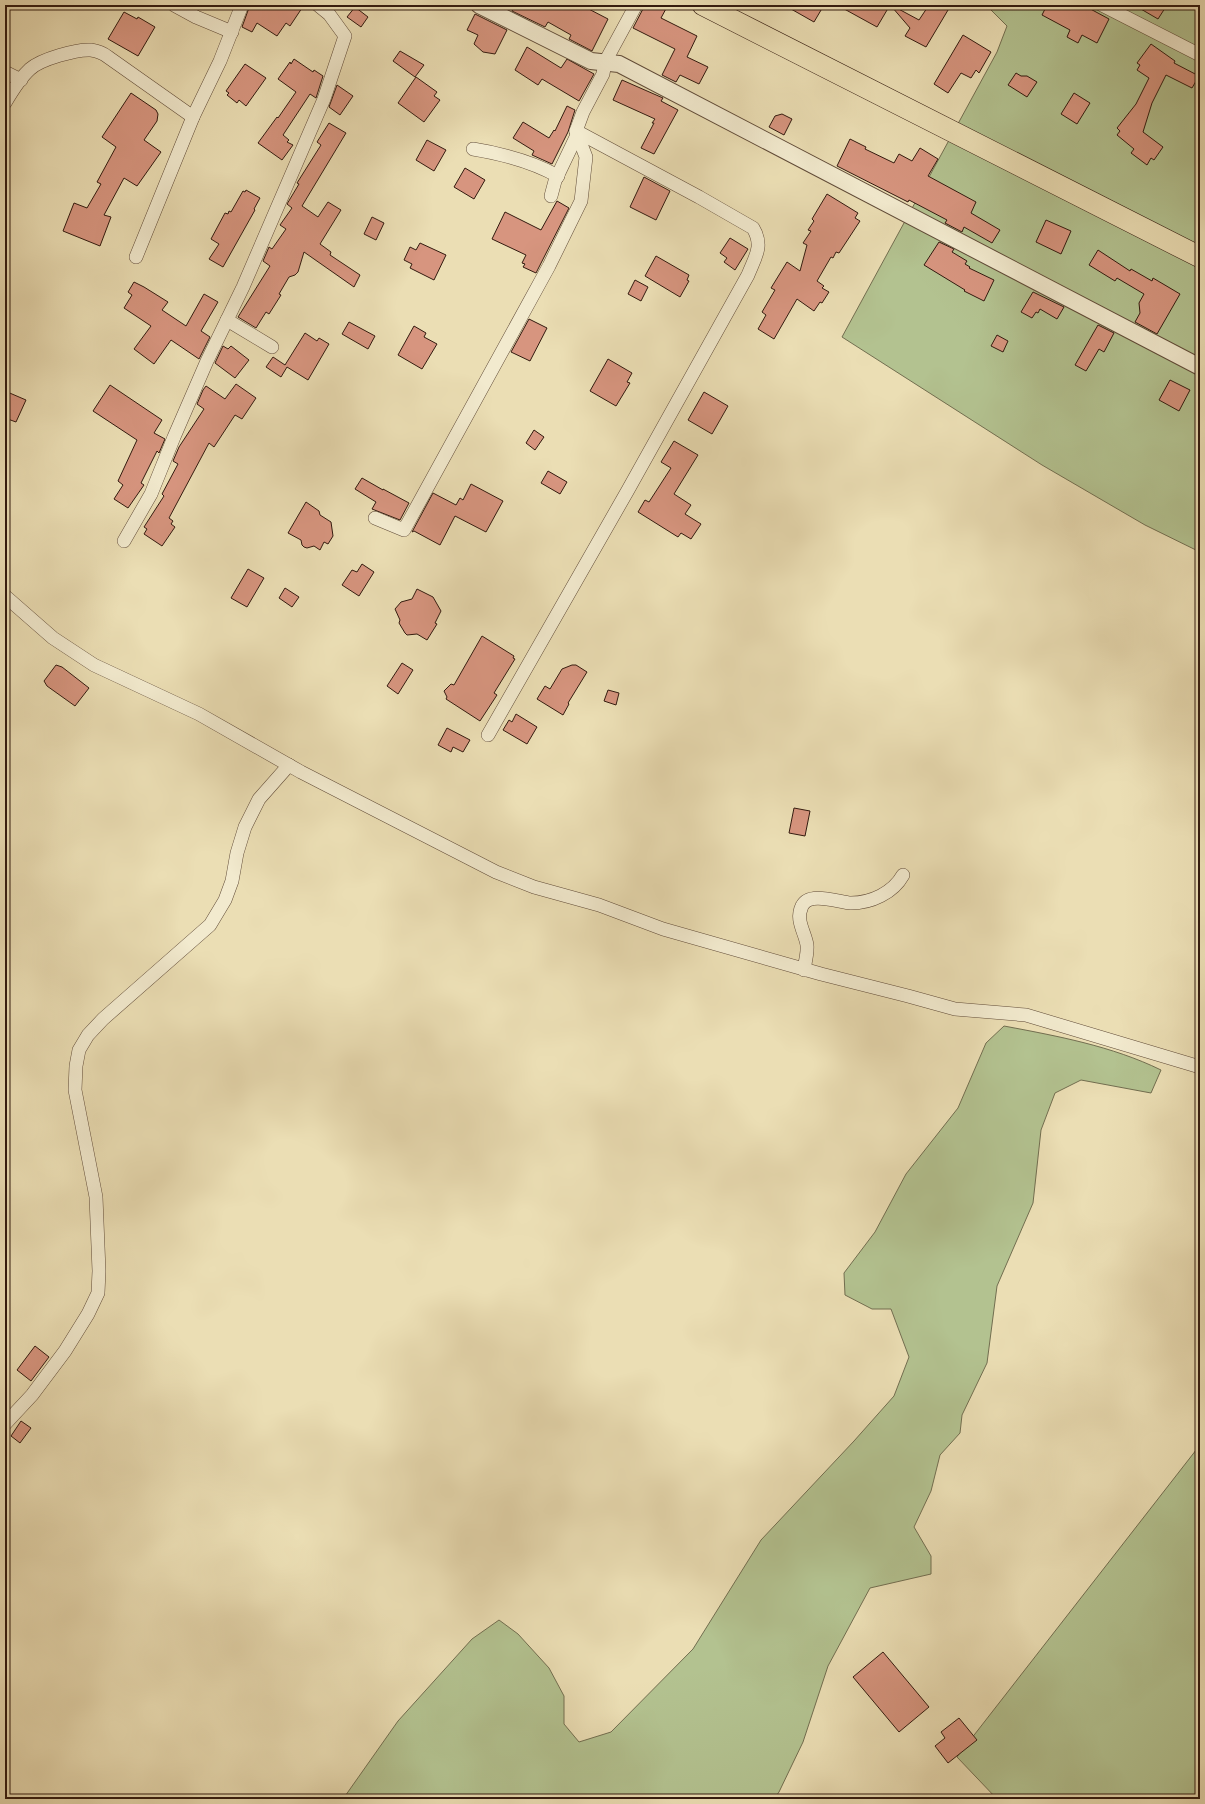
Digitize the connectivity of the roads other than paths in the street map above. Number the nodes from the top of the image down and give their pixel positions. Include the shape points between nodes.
1 (174, 5) edge
2 (242, 5) edge
3 (318, 5) edge
4 (479, 5) edge
5 (636, 5) edge
6 (703, 5) edge
7 (1102, 5) edge
8 (232, 32) junction
9 (1200, 55) edge
10 (605, 62) junction
11 (5, 72) edge
12 (21, 80) junction
13 (5, 103) edge
14 (193, 117) junction
15 (577, 133) junction
16 (473, 149) dead end
17 (558, 176) junction
18 (551, 196) dead end
19 (1198, 253) edge
20 (136, 257) dead end
21 (227, 320) junction
22 (272, 348) dead end
23 (1200, 367) edge
24 (375, 518) dead end
25 (124, 541) dead end
26 (5, 596) edge
27 (488, 735) dead end
28 (290, 765) junction
29 (903, 875) dead end
30 (804, 970) junction
31 (1200, 1067) edge
32 (5, 1424) edge

1 - 8 street
2 - 8 street
3 - 21 street via 329,14 345,36 341,53 324,99
4 - 10 street via 591,61
5 - 10 street
6 - 19 main road
7 - 9 street
8 - 14 street
10 - 15 street via 603,74 583,112
10 - 23 street via 619,64
11 - 12 street
12 - 13 street
12 - 14 street via 31,67 46,60 90,50 100,52
14 - 20 street
15 - 17 street
15 - 24 street via 586,157 581,201 549,266 404,530
15 - 27 street via 753,228 759,237 759,249 748,275
16 - 17 street via 518,158
17 - 18 street
21 - 22 street
21 - 25 street via 151,494
26 - 28 street via 53,638 94,665 199,714
28 - 30 street via 496,872 534,887 599,905 663,929
28 - 32 street via 258,799 244,827 225,900 210,925 103,1019 88,1035 79,1050 75,1090 96,1197 98,1293 65,1351 32,1395
29 - 30 street via 889,892 866,901 850,903 819,898 807,900 800,915 807,946
30 - 31 street via 955,1010 1026,1015

